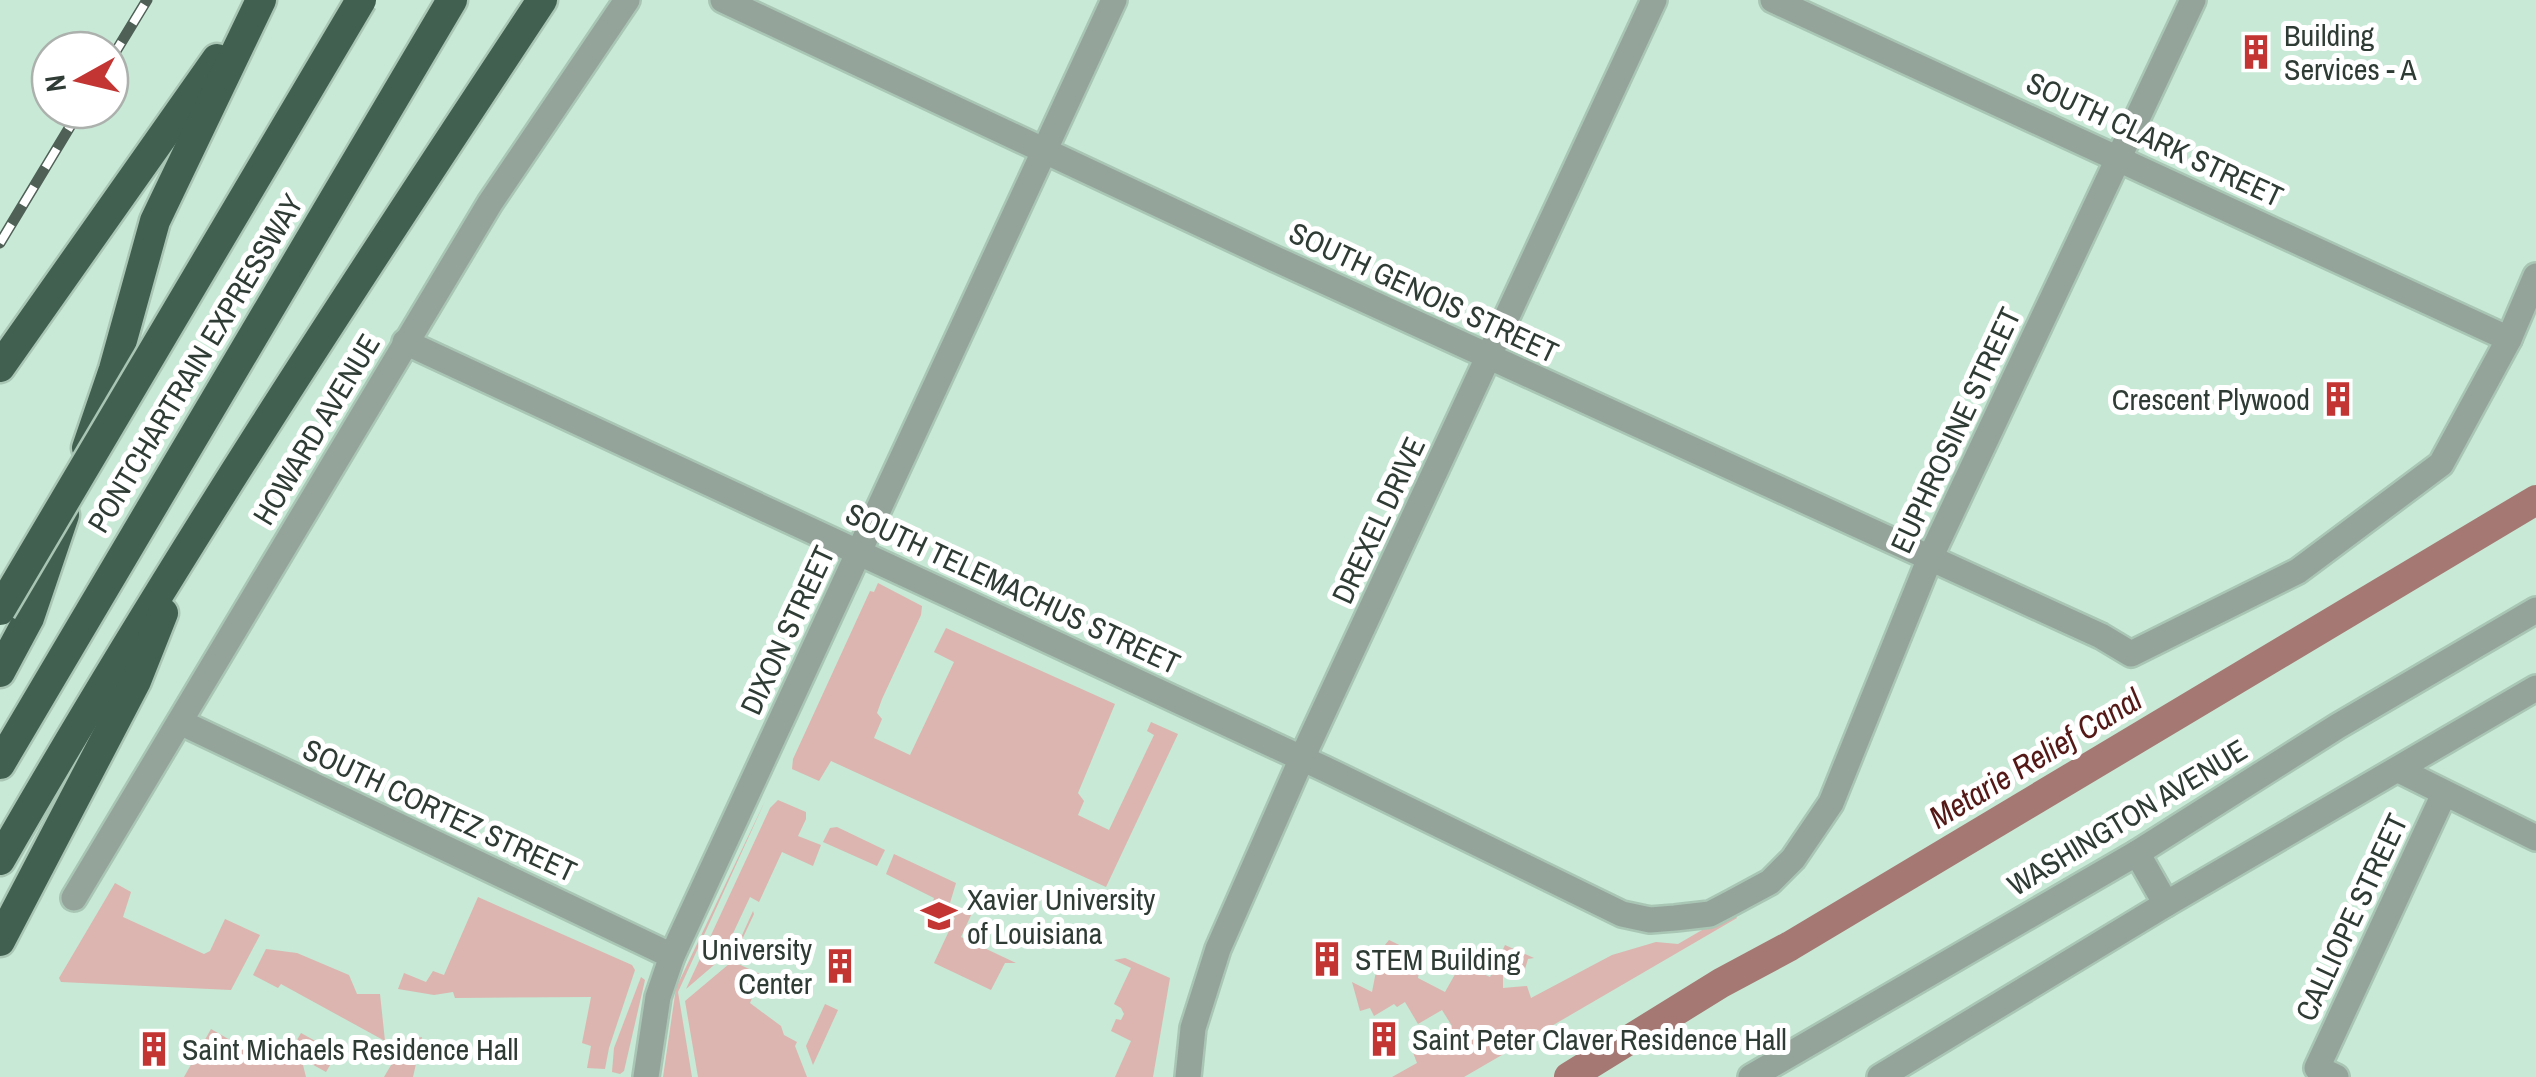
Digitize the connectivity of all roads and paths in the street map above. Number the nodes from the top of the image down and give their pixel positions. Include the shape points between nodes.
1 (260, 0) edge
2 (361, 0) edge
3 (452, 0) edge
4 (542, 0) edge
5 (627, 0) edge
6 (723, 0) edge
7 (1114, 0) edge
8 (1654, 0) edge
9 (1773, 0) edge
10 (2193, 0) edge
11 (1044, 152) junction
12 (2120, 158) junction
13 (2536, 276) edge
14 (2509, 338) junction
15 (405, 342) junction
16 (1490, 358) junction
17 (0, 367) edge
18 (190, 546) junction
19 (858, 553) junction
20 (1930, 558) junction
21 (0, 610) edge
22 (2536, 610) edge
23 (0, 672) edge
24 (2536, 688) edge
25 (180, 722) junction
26 (1302, 758) junction
27 (0, 764) edge
28 (2399, 770) junction
29 (2444, 794) junction
30 (2536, 838) edge
31 (2137, 853) junction
32 (0, 860) edge
33 (1770, 882) joint
34 (74, 898) dead end
35 (2166, 904) junction
36 (0, 940) edge
37 (672, 956) junction
38 (2326, 1072) edge
39 (646, 1077) edge
40 (1188, 1077) edge
41 (1751, 1077) edge
42 (1880, 1077) edge

1 - 17 highway
1 - 23 highway via 156,221 114,370 29,618
2 - 21 highway, PONTCHARTRAIN EXPRESSWAY, bridge
3 - 27 highway, PONTCHARTRAIN EXPRESSWAY
4 - 18 highway
5 - 15 street, HOWARD AVENUE
6 - 11 street, SOUTH GENOIS STREET
7 - 11 street, DIXON STREET
8 - 16 street, DREXEL DRIVE
9 - 12 street, SOUTH CLARK STREET
10 - 12 street, EUPHROSINE STREET
11 - 16 street, SOUTH GENOIS STREET
11 - 19 street, DIXON STREET
12 - 14 street, SOUTH CLARK STREET
12 - 20 street, EUPHROSINE STREET
13 - 14 street
14 - 20 street, SOUTH GENOIS STREET via 2441,464 2403,496 2298,571 2131,654
15 - 19 street, SOUTH TELEMACHUS STREET
15 - 25 street, HOWARD AVENUE
16 - 20 street, SOUTH GENOIS STREET
16 - 26 street, DREXEL DRIVE
18 - 32 highway
18 - 36 highway via 136,681
19 - 26 street, SOUTH TELEMACHUS STREET
19 - 37 street, DIXON STREET
20 - 33 street, EUPHROSINE STREET via 1831,803
22 - 31 street, WASHINGTON AVENUE
24 - 28 street
25 - 34 street, HOWARD AVENUE
25 - 37 street, SOUTH CORTEZ STREET
26 - 33 street, SOUTH TELEMACHUS STREET via 1622,914 1650,920 1710,914
26 - 40 street, DREXEL DRIVE via 1218,949 1193,1028
28 - 29 street
28 - 35 street
29 - 30 street
29 - 38 street, CALLIOPE STREET
31 - 35 street
31 - 41 street, WASHINGTON AVENUE
35 - 42 street
37 - 39 street, DIXON STREET via 658,996

